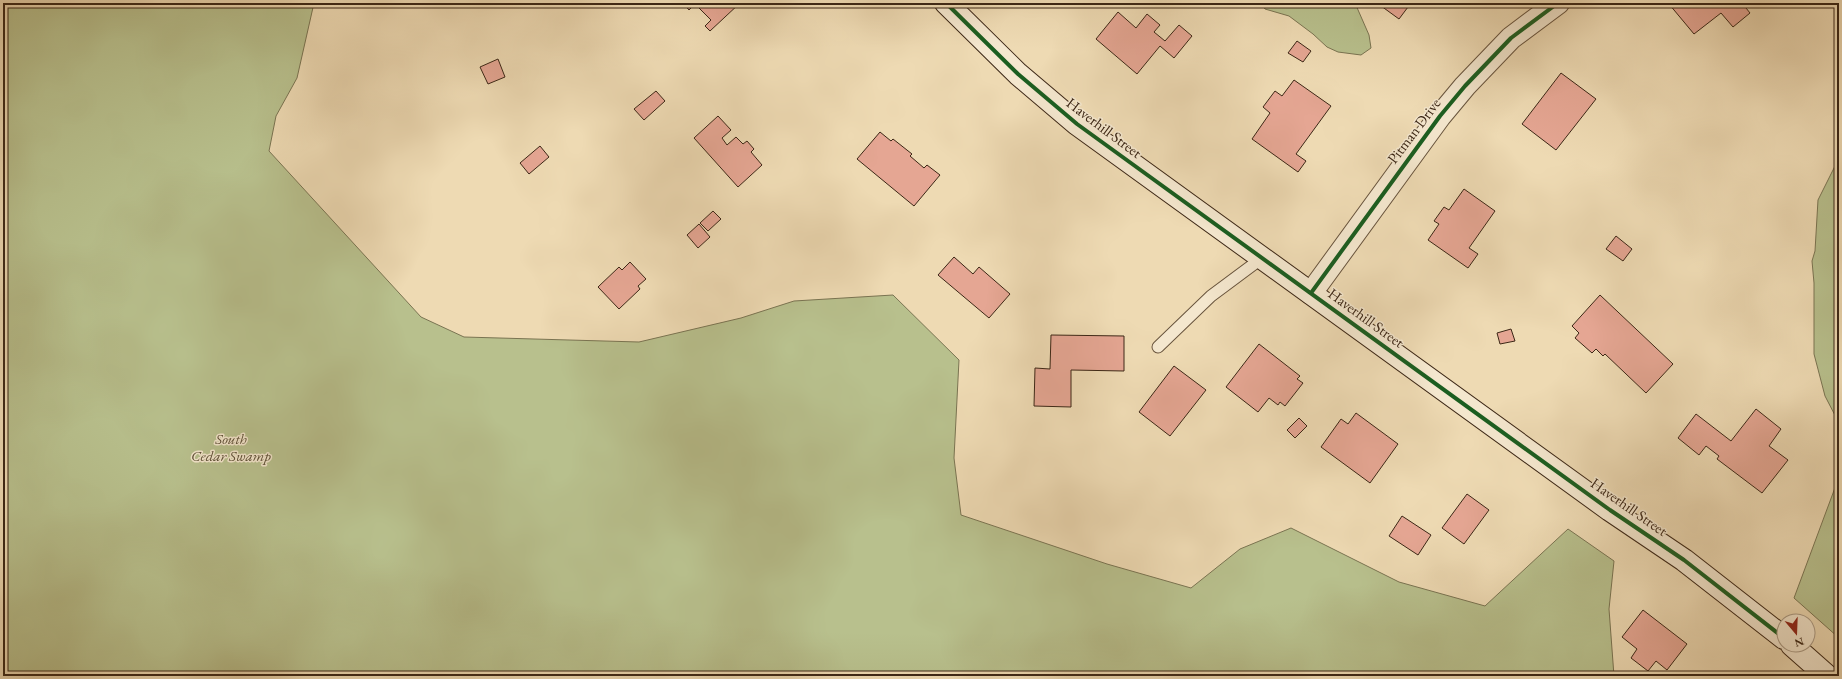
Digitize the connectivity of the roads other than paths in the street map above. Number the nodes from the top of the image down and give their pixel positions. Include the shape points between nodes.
1 (946, 3) edge
2 (1558, 3) edge
3 (1262, 258) junction
4 (1311, 293) junction
5 (1158, 347) dead end
6 (1776, 632) edge
7 (1801, 653) edge
8 (1827, 676) edge

1 - 3 street, Haverhill Street via 1018,74 1077,124
2 - 4 street, Pitman Drive via 1511,38 1465,86 1440,116
3 - 4 street, Haverhill Street
3 - 5 lane via 1211,296
4 - 6 street, Haverhill Street via 1610,510 1684,560
7 - 8 street

